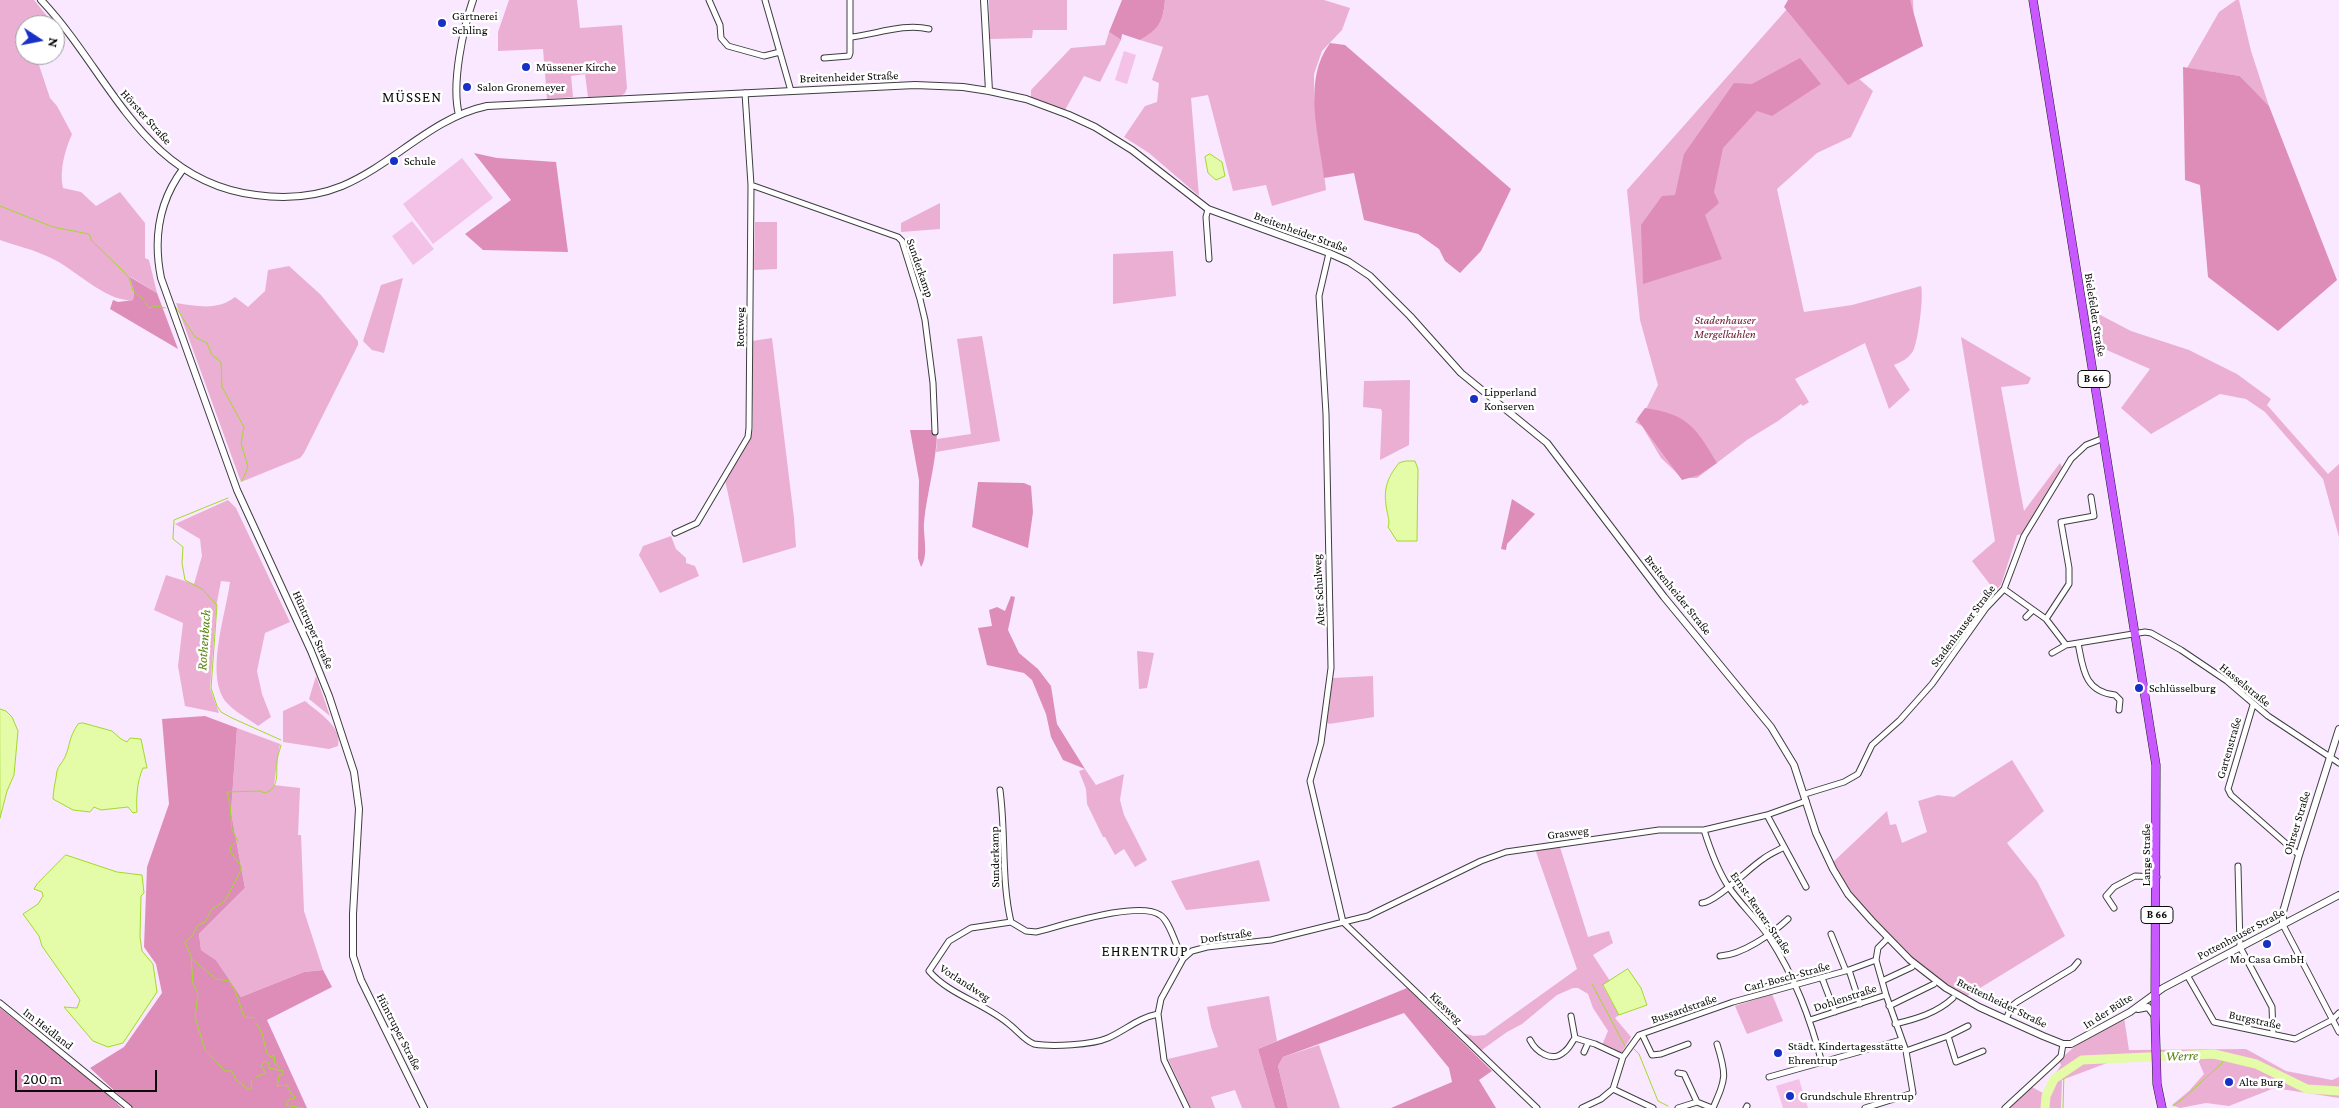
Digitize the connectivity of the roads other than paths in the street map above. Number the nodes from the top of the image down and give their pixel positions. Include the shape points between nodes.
1 (41, 0) edge
2 (472, 0) edge
3 (709, 0) edge
4 (765, 0) edge
5 (850, 0) edge
6 (984, 0) edge
7 (2033, 0) edge
8 (930, 29) dead end
9 (852, 37) junction
10 (780, 52) junction
11 (824, 58) dead end
12 (791, 90) junction
13 (989, 91) junction
14 (745, 93) junction
15 (459, 114) junction
16 (183, 169) junction
17 (751, 185) junction
18 (1208, 209) junction
19 (1329, 253) junction
20 (1209, 259) dead end
21 (935, 432) dead end
22 (2104, 438) junction
23 (2091, 497) dead end
24 (675, 533) dead end
25 (2004, 588) junction
26 (2032, 610) junction
27 (2026, 617) dead end
28 (2046, 618) junction
29 (2135, 633) junction
30 (2078, 643) junction
31 (2066, 645) junction
32 (2052, 653) dead end
33 (2253, 705) junction
34 (2118, 710) dead end
35 (2339, 729) edge
36 (2329, 757) junction
37 (2339, 763) edge
38 (1000, 790) dead end
39 (1805, 798) junction
40 (1768, 815) junction
41 (1704, 830) junction
42 (1784, 847) junction
43 (2299, 855) junction
44 (2238, 866) dead end
45 (2157, 877) junction
46 (1728, 886) junction
47 (1806, 887) dead end
48 (2339, 895) edge
49 (1702, 903) dead end
50 (2114, 908) dead end
51 (1788, 919) dead end
52 (1011, 922) junction
53 (1343, 922) junction
54 (2283, 925) junction
55 (1831, 934) dead end
56 (1768, 936) junction
57 (1888, 938) junction
58 (2240, 947) junction
59 (1720, 956) dead end
60 (1183, 958) junction
61 (1876, 960) junction
62 (2078, 962) dead end
63 (1912, 967) dead end
64 (1847, 971) junction
65 (2187, 975) junction
66 (1822, 978) junction
67 (1882, 981) junction
68 (1796, 984) junction
69 (1934, 984) dead end
70 (2155, 993) junction
71 (1886, 995) junction
72 (1953, 998) dead end
73 (1733, 1002) joint
74 (0, 1003) edge
75 (1860, 1004) junction
76 (1889, 1006) junction
77 (1835, 1012) junction
78 (2130, 1012) junction
79 (2339, 1013) edge
80 (1158, 1014) junction
81 (1571, 1016) dead end
82 (2155, 1016) junction
83 (1810, 1020) junction
84 (2006, 1020) junction
85 (2332, 1020) junction
86 (1895, 1024) junction
87 (1968, 1026) dead end
88 (2339, 1032) edge
89 (2273, 1033) junction
90 (1642, 1034) junction
91 (1948, 1036) junction
92 (1574, 1038) junction
93 (1530, 1040) dead end
94 (1901, 1040) junction
95 (1588, 1043) junction
96 (1688, 1044) dead end
97 (1716, 1044) dead end
98 (2063, 1044) junction
99 (2071, 1044) joint
100 (1906, 1051) junction
101 (1983, 1051) dead end
102 (1584, 1052) dead end
103 (1623, 1057) junction
104 (1822, 1063) junction
105 (1678, 1073) dead end
106 (1769, 1077) dead end
107 (1613, 1089) junction
108 (1697, 1102) junction
109 (129, 1108) edge
110 (424, 1108) edge
111 (1187, 1108) edge
112 (1536, 1108) edge
113 (1582, 1108) edge
114 (1653, 1108) edge
115 (1678, 1108) edge
116 (1713, 1108) edge
117 (1865, 1108) edge
118 (2005, 1108) edge
119 (2162, 1108) edge

1 - 16 street, Hörster Straße via 125,114 149,141
2 - 15 street via 461,40
3 - 10 street via 720,25 721,38 728,46 764,56
4 - 10 street
5 - 9 street
6 - 13 street
7 - 22 main road, Bielefelder Straße / B 66
8 - 9 street via 901,28
9 - 11 street via 849,56
10 - 12 street
12 - 13 street, Breitenheider Straße via 915,85
12 - 14 street, Breitenheider Straße
13 - 18 street, Breitenheider Straße via 1047,106 1095,127 1132,150
14 - 15 street, Breitenheider Straße via 500,105
14 - 17 street, Rottweg
15 - 16 street, Hörster Straße via 430,130 371,172 341,186 310,195 280,198 238,193
16 - 110 street, Hüntruper Straße via 170,190 160,220 157,243 161,278 236,490 311,651 354,772 359,808 353,956 361,980
17 - 21 street, Sunderkamp via 902,241 925,320
17 - 24 street, Rottweg via 748,437 698,523
18 - 19 street, Breitenheider Straße
18 - 20 street
19 - 39 street, Breitenheider Straße via 1370,276 1461,373 1547,443 1649,578 1771,727 1794,765
19 - 53 street, Alter Schulweg via 1319,296 1326,405 1331,668 1321,743 1310,781
22 - 25 street, Stadenhauser Straße via 2086,444 2071,459 2024,536
22 - 29 main road, Bielefelder Straße / B 66
23 - 28 street via 2094,516 2061,522 2069,584
25 - 26 street
25 - 39 street, Stadenhauser Straße via 1932,684 1872,746 1858,774
26 - 27 street
26 - 28 street
28 - 31 street
29 - 30 street
29 - 33 street, Hasselstraße via 2151,633 2181,650 2228,680
29 - 45 main road, Lange Straße / B 66 via 2156,765
30 - 31 street
30 - 34 street via 2087,680 2103,694 2116,695 2120,700
31 - 32 street
33 - 36 street, Hasselstraße
33 - 43 street, Gartenstraße via 2228,789
35 - 36 street, Ohrser Straße
36 - 37 street, Hasselstraße
36 - 43 street, Ohrser Straße
38 - 52 street, Sunderkamp via 1004,821 1004,877
39 - 40 street, Grasweg
39 - 57 street, Breitenheider Straße via 1822,846 1841,883
40 - 41 street, Grasweg
40 - 42 street
41 - 46 street, Ernst-Reuter-Straße
41 - 53 street, Grasweg via 1659,830 1506,852 1368,916
42 - 46 street via 1763,858
42 - 47 street
43 - 54 street, Ohrser Straße via 2283,912
44 - 58 street
45 - 50 street via 2135,876 2114,887 2106,896
45 - 70 main road, Lange Straße / B 66
46 - 49 street
46 - 56 street, Ernst-Reuter-Straße
48 - 54 street, Pottenhauser Straße
51 - 56 street
52 - 60 street via 1026,931 1036,932 1120,911 1148,910 1160,915 1167,923
52 - 80 street, Vorlandweg via 971,928 949,941 929,970 936,978 1003,1019 1034,1044 1107,1039 1144,1017
53 - 60 street, Dorfstraße via 1271,940 1207,947 1192,951
53 - 112 street, Kiesweg
54 - 58 street, Pottenhauser Straße
54 - 85 street
55 - 64 street, Carl-Bosch-Straße
56 - 59 street via 1728,956
56 - 68 street, Ernst-Reuter-Straße
57 - 61 street via 1878,948
57 - 84 street, Breitenheider Straße via 1946,988
58 - 65 street, Pottenhauser Straße
58 - 89 street via 2272,1007
60 - 80 street via 1161,999
61 - 64 street, Carl-Bosch-Straße
61 - 67 street
62 - 84 street via 2012,1006
63 - 67 street
64 - 66 street, Carl-Bosch-Straße
64 - 75 street
65 - 70 street, Pottenhauser Straße
65 - 89 street, Burgstraße via 2214,1022
66 - 68 street, Carl-Bosch-Straße
66 - 77 street
67 - 71 street
68 - 73 street, Carl-Bosch-Straße
68 - 83 street, Ernst-Reuter-Straße
69 - 76 street
70 - 78 street, In der Bülte
70 - 82 main road, Lange Straße / B 66
71 - 75 street, Dohlenstraße
71 - 76 street
72 - 86 street via 1944,1007
73 - 90 street, Bussardstraße
74 - 109 street, Im Heidland
75 - 77 street, Dohlenstraße
76 - 86 street
77 - 83 street, Dohlenstraße
78 - 82 street via 2146,1006
78 - 99 street, In der Bülte
79 - 85 street, Burgstraße
80 - 111 street via 1164,1060
81 - 92 street
82 - 119 main road, Lange Straße / B 66 via 2157,1084
83 - 104 street, Ernst-Reuter-Straße
84 - 98 street, Breitenheider Straße
85 - 88 street
85 - 89 street, Burgstraße via 2295,1039
86 - 94 street
87 - 91 street
90 - 96 street, Bussardstraße via 1652,1055
90 - 103 street, Bussardstraße
91 - 100 street
91 - 101 street via 1956,1062
92 - 93 street via 1564,1053 1555,1056 1538,1051
92 - 95 street
94 - 100 street
94 - 104 street
95 - 102 street
95 - 103 street
97 - 116 street via 1725,1070
98 - 99 street, Breitenheider Straße
98 - 118 street via 2061,1056
100 - 117 street via 1914,1093
103 - 107 street, Bussardstraße
104 - 106 street
105 - 108 street via 1684,1074
107 - 113 street
107 - 114 street
108 - 115 street
108 - 116 street

